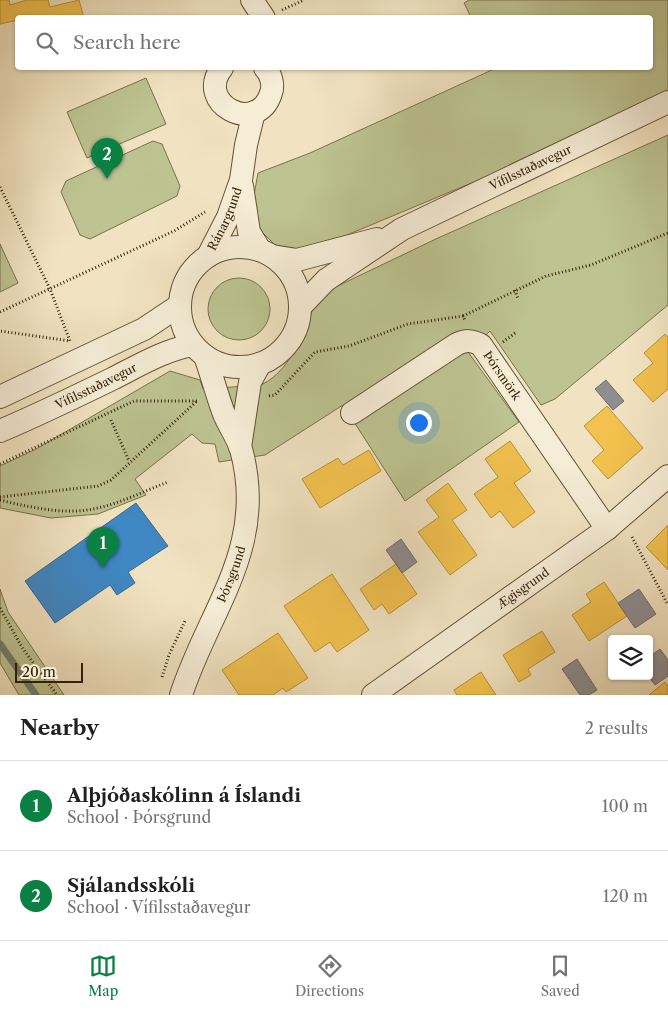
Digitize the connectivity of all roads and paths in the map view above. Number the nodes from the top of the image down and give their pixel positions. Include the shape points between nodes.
1 (252, 0) edge
2 (262, 15) edge
3 (221, 70) edge
4 (267, 70) edge
5 (668, 102) edge
6 (254, 112) junction
7 (241, 180) junction
8 (0, 187) edge
9 (209, 208) dead end
10 (668, 233) edge
11 (392, 234) junction
12 (266, 253) junction
13 (208, 256) junction
14 (50, 289) junction
15 (515, 290) junction
16 (518, 299) dead end
17 (180, 305) junction
18 (300, 306) junction
19 (0, 312) edge
20 (463, 316) junction
21 (0, 331) edge
22 (480, 345) junction
23 (199, 351) junction
24 (260, 364) junction
25 (0, 397) edge
26 (247, 399) junction
27 (198, 400) junction
28 (220, 400) junction
29 (352, 413) dead end
30 (111, 420) dead end
31 (0, 431) edge
32 (240, 447) junction
33 (130, 461) junction
34 (0, 464) edge
35 (668, 476) edge
36 (168, 482) dead end
37 (0, 499) edge
38 (614, 523) junction
39 (668, 605) edge
40 (0, 608) edge
41 (56, 695) edge
42 (181, 695) edge
43 (373, 695) edge

1 - 2 street
3 - 6 street via 215,81 219,100 235,113
4 - 6 street, Ránargrund via 272,90 263,107
5 - 11 street, Vífilsstaðavegur
6 - 7 street, Ránargrund
7 - 12 street, Ránargrund via 249,232
7 - 13 street, Ránargrund via 228,217
8 - 14 path
9 - 14 path via 174,231
10 - 15 path
11 - 12 street, Vífilsstaðavegur via 297,260
11 - 18 street, Vífilsstaðavegur via 326,280
12 - 13 street, Vífilsstaðavegur via 234,247
12 - 18 street via 282,263 296,283
13 - 17 street, Vífilsstaðavegur via 188,277
14 - 19 path
14 - 21 path via 70,341
15 - 16 path
15 - 20 path
17 - 23 street, Vífilsstaðavegur via 183,326
17 - 25 street via 144,329
18 - 24 street via 296,331 290,342 282,351
20 - 22 path
20 - 26 path via 408,324 349,346 320,350 309,356 275,395
22 - 29 street, Þórsmörk via 467,341 457,344
22 - 38 street, Þórsmörk
23 - 24 street via 219,364 233,367
23 - 28 street, Þórsgrund
23 - 31 street, Vífilsstaðavegur via 179,347
24 - 26 street, Þórsgrund via 250,382
26 - 32 street, Þórsgrund
27 - 28 path
27 - 33 path
27 - 34 path via 134,401
28 - 32 street, Þórsgrund
30 - 33 path
32 - 42 street, Þórsgrund via 248,492 246,530 235,574 192,661
33 - 37 path via 111,480 98,486
35 - 38 street, Ægisgrund
36 - 37 path via 122,501 77,511 36,508
38 - 39 path
38 - 43 street, Ægisgrund
40 - 41 path via 23,649

